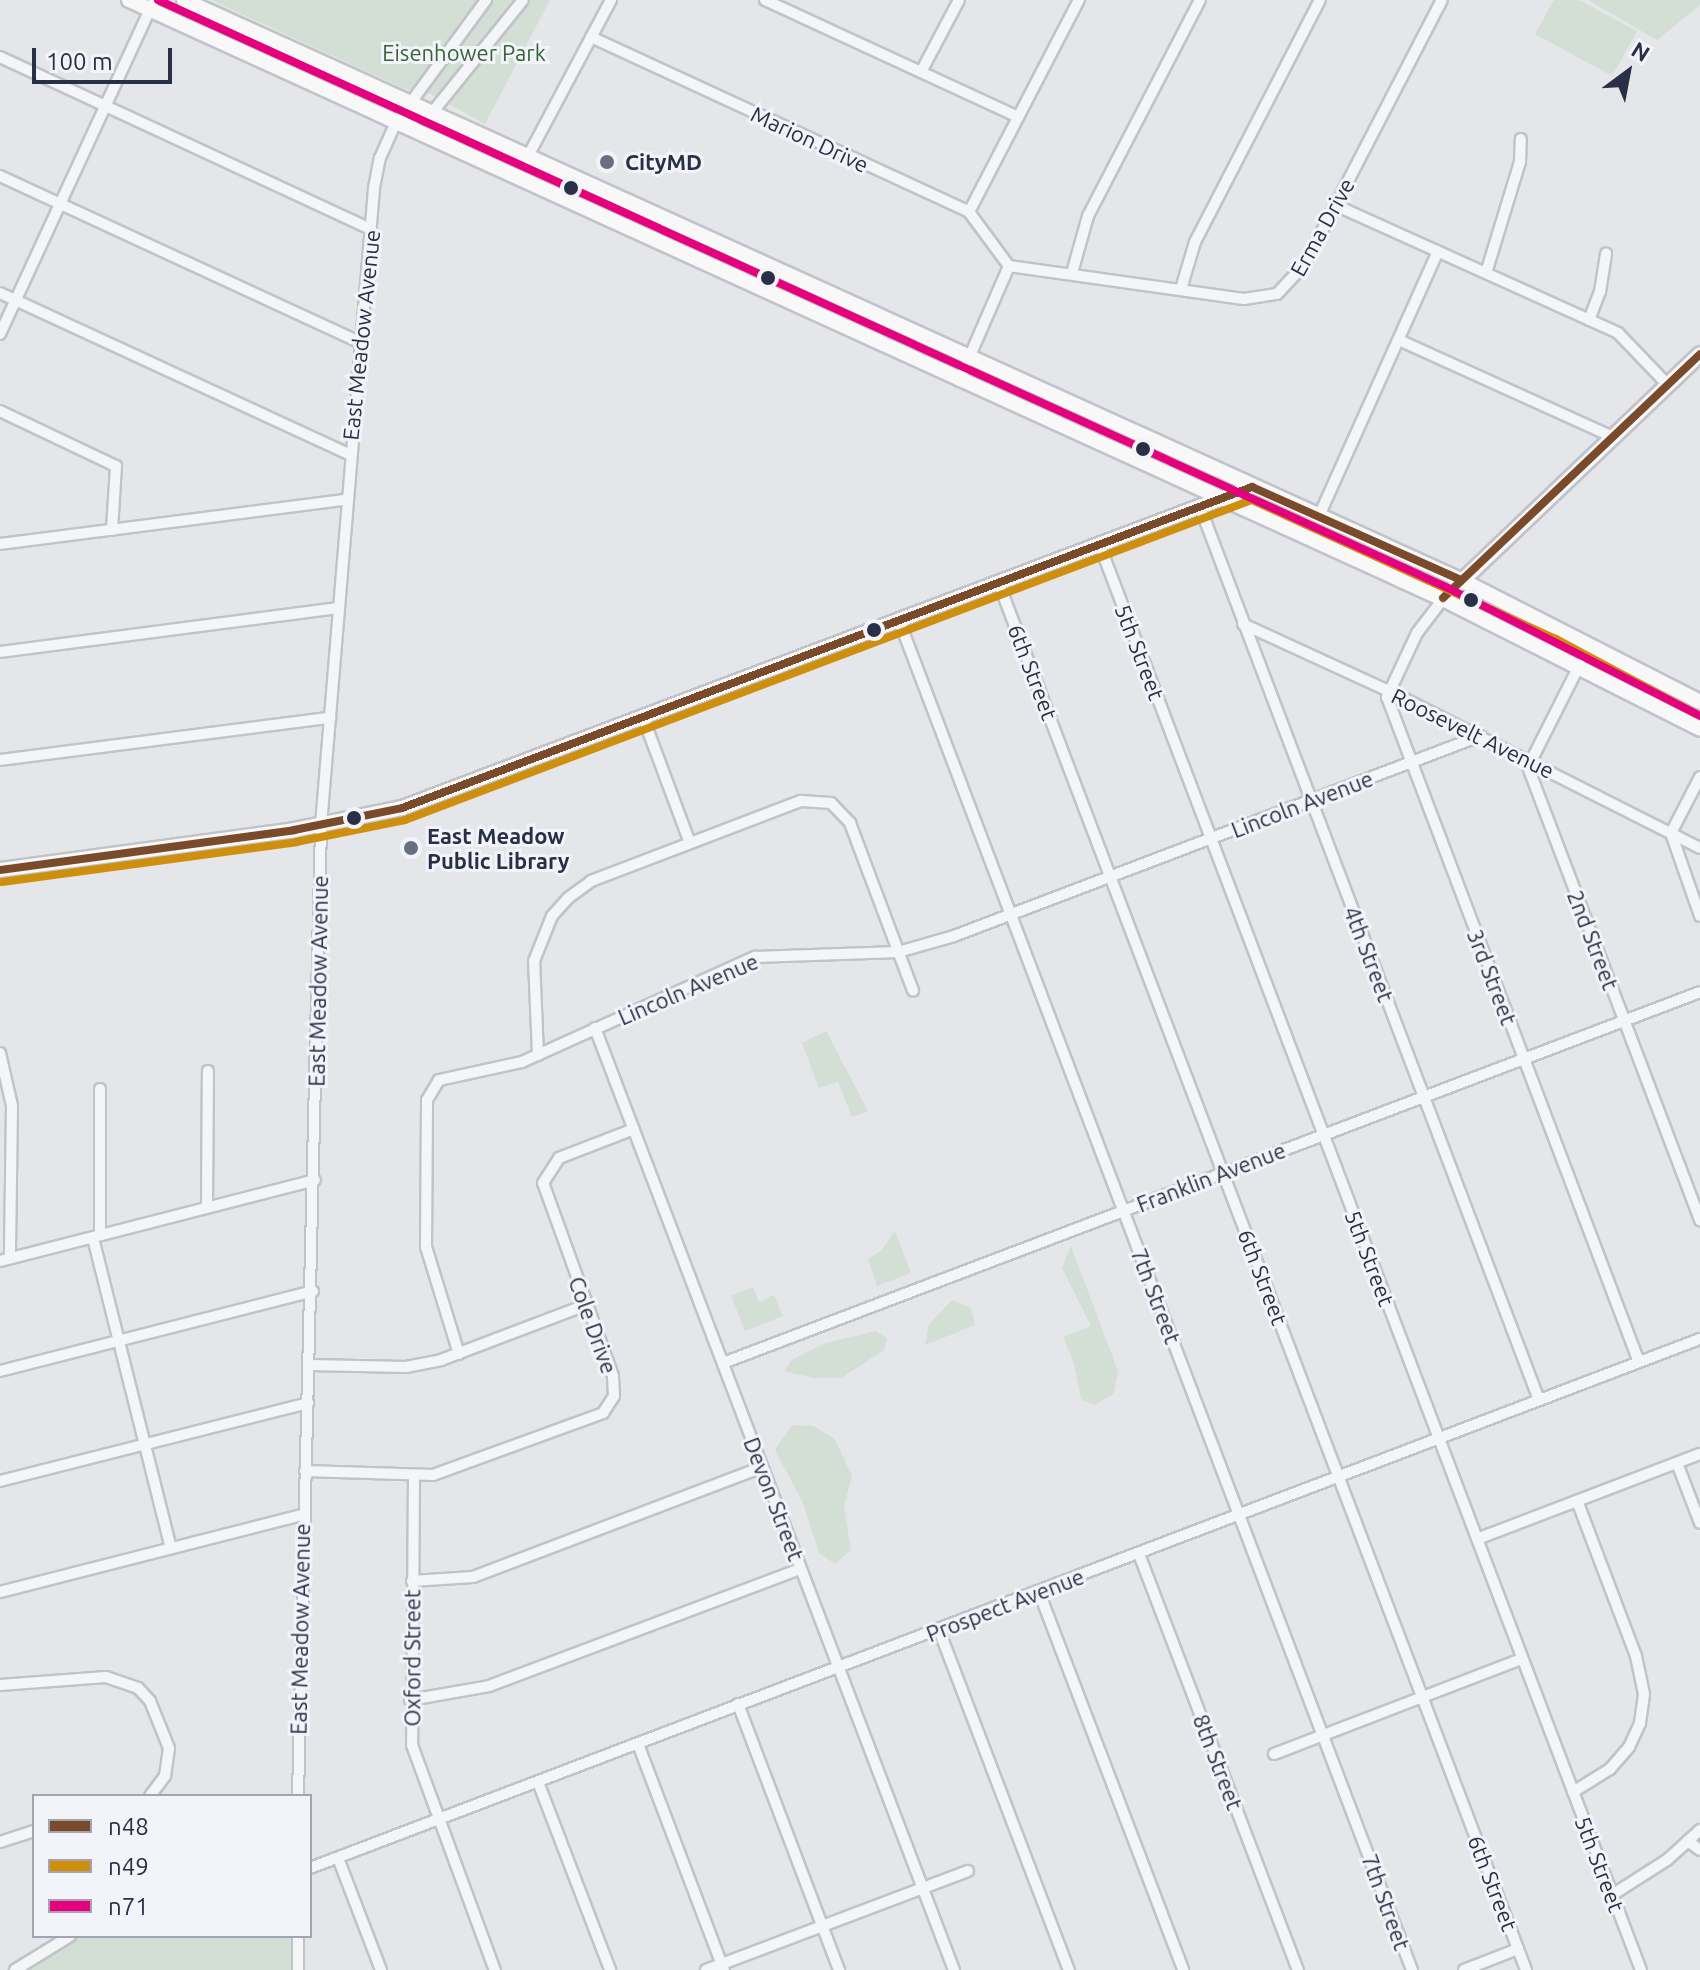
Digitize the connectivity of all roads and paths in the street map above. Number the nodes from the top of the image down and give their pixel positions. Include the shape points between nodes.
1 (129, 0) edge
2 (184, 0) edge
3 (486, 0) edge
4 (523, 0) edge
5 (611, 0) edge
6 (765, 0) edge
7 (959, 0) edge
8 (1079, 0) edge
9 (1200, 0) edge
10 (1320, 0) edge
11 (1442, 0) edge
12 (152, 5) edge
13 (591, 37) junction
14 (0, 57) edge
15 (921, 72) junction
16 (411, 105) junction
17 (105, 106) junction
18 (431, 114) junction
19 (1018, 117) junction
20 (395, 124) junction
21 (1521, 139) dead end
22 (527, 158) junction
23 (0, 176) edge
24 (60, 203) junction
25 (1335, 205) junction
26 (969, 212) junction
27 (371, 229) junction
28 (1438, 251) junction
29 (1606, 253) dead end
30 (1009, 266) junction
31 (1072, 273) junction
32 (1486, 273) junction
33 (1181, 289) junction
34 (0, 293) edge
35 (15, 300) junction
36 (1589, 320) junction
37 (0, 334) edge
38 (1399, 340) junction
39 (360, 342) junction
40 (1700, 354) edge
41 (969, 360) junction
42 (959, 381) junction
43 (1667, 384) junction
44 (0, 411) edge
45 (1611, 436) junction
46 (349, 454) junction
47 (1252, 487) junction
48 (1221, 499) junction
49 (345, 500) junction
50 (1200, 507) junction
51 (1319, 516) junction
52 (112, 530) junction
53 (0, 544) edge
54 (1100, 546) junction
55 (1461, 580) junction
56 (999, 584) junction
57 (1443, 599) junction
58 (337, 608) junction
59 (900, 623) junction
60 (1243, 624) junction
61 (0, 652) edge
62 (1580, 664) junction
63 (1389, 691) junction
64 (1700, 702) edge
65 (330, 718) junction
66 (644, 720) junction
67 (1700, 729) edge
68 (1480, 736) junction
69 (0, 760) edge
70 (1531, 761) junction
71 (1411, 762) junction
72 (1700, 777) edge
73 (1311, 801) junction
74 (321, 825) junction
75 (1671, 833) junction
76 (1211, 838) junction
77 (690, 843) junction
78 (1700, 848) edge
79 (0, 870) edge
80 (1110, 877) junction
81 (1011, 915) junction
82 (1700, 916) edge
83 (898, 952) junction
84 (913, 991) dead end
85 (1700, 992) edge
86 (1624, 1021) junction
87 (595, 1028) junction
88 (0, 1053) edge
89 (538, 1055) junction
90 (1523, 1058) junction
91 (208, 1071) dead end
92 (100, 1089) dead end
93 (1424, 1096) junction
94 (634, 1129) junction
95 (1324, 1134) junction
96 (1223, 1173) junction
97 (315, 1180) junction
98 (207, 1205) junction
99 (1123, 1211) junction
100 (1700, 1220) edge
101 (97, 1236) junction
102 (5, 1259) edge
103 (313, 1291) junction
104 (586, 1305) junction
105 (1700, 1339) edge
106 (119, 1340) junction
107 (459, 1354) junction
108 (1639, 1362) junction
109 (723, 1363) junction
110 (310, 1365) junction
111 (0, 1371) edge
112 (1539, 1400) junction
113 (308, 1403) junction
114 (1439, 1439) junction
115 (146, 1444) junction
116 (1700, 1454) edge
117 (1677, 1463) junction
118 (762, 1467) junction
119 (305, 1471) junction
120 (414, 1475) junction
121 (1339, 1477) junction
122 (0, 1481) edge
123 (1577, 1501) junction
124 (302, 1515) junction
125 (1239, 1515) junction
126 (1700, 1523) edge
127 (1477, 1539) junction
128 (171, 1548) junction
129 (1139, 1554) junction
130 (800, 1569) junction
131 (412, 1581) junction
132 (0, 1592) edge
133 (1039, 1592) junction
134 (939, 1630) junction
135 (1522, 1659) junction
136 (838, 1667) junction
137 (0, 1685) edge
138 (1422, 1697) junction
139 (410, 1700) junction
140 (738, 1704) junction
141 (1323, 1735) junction
142 (638, 1744) junction
143 (1274, 1754) dead end
144 (538, 1782) junction
145 (1573, 1792) junction
146 (152, 1794) edge
147 (298, 1794) edge
148 (438, 1820) junction
149 (1700, 1830) edge
150 (32, 1832) edge
151 (1688, 1841) junction
152 (0, 1842) edge
153 (1700, 1850) edge
154 (338, 1858) junction
155 (312, 1867) edge
156 (968, 1871) dead end
157 (922, 1888) junction
158 (1612, 1895) junction
159 (822, 1926) junction
160 (67, 1938) edge
161 (298, 1938) edge
162 (1518, 1949) junction
163 (723, 1967) edge
164 (15, 1970) edge
165 (298, 1970) edge
166 (381, 1970) edge
167 (495, 1970) edge
168 (610, 1970) edge
169 (706, 1970) edge
170 (839, 1970) edge
171 (954, 1970) edge
172 (1069, 1970) edge
173 (1183, 1970) edge
174 (1298, 1970) edge
175 (1412, 1970) edge
176 (1464, 1970) edge
177 (1526, 1970) edge
178 (1641, 1970) edge

1 - 12 main road
2 - 16 main road
3 - 16 street, East Meadow Avenue
4 - 18 street
5 - 13 street
6 - 15 street
7 - 15 street
8 - 19 street
9 - 31 street via 1088,216
10 - 33 street via 1195,242
11 - 25 street, Erma Drive
12 - 17 street
12 - 20 main road
13 - 22 street
13 - 26 street, Marion Drive
14 - 17 street
15 - 19 street
16 - 18 main road
16 - 20 street, East Meadow Avenue
17 - 24 street
17 - 27 street
18 - 20 street
18 - 22 main road
19 - 26 street
20 - 27 street, East Meadow Avenue via 378,165
20 - 42 main road
21 - 32 street via 1520,162
22 - 41 main road
23 - 24 street
24 - 35 street
24 - 39 street
25 - 28 street
25 - 33 street, Erma Drive via 1296,278 1277,294 1244,299
26 - 30 street, Marion Drive
27 - 39 street, East Meadow Avenue
28 - 32 street
28 - 38 street
29 - 36 street
30 - 31 street, Erma Drive
30 - 41 street
31 - 33 street, Erma Drive
32 - 36 street
34 - 35 street
35 - 37 street
35 - 46 street
36 - 43 street via 1618,333
38 - 45 street
38 - 51 street
39 - 46 street, East Meadow Avenue
40 - 43 main road
41 - 42 street
41 - 47 main road
42 - 48 main road
43 - 45 main road
44 - 52 street via 116,466
45 - 55 main road
46 - 49 street, East Meadow Avenue
47 - 48 main road
47 - 51 main road
48 - 50 main road
48 - 57 main road
49 - 52 street
49 - 58 street, East Meadow Avenue
50 - 54 main road
50 - 60 street, 4th Street
51 - 55 main road
52 - 53 street
54 - 56 main road
54 - 76 street, 5th Street
55 - 57 main road
55 - 64 main road
56 - 59 main road
56 - 80 street, 6th Street
57 - 62 main road
57 - 63 street via 1417,633
58 - 61 street
58 - 65 street, East Meadow Avenue
59 - 66 main road
59 - 81 street, 7th Street
60 - 63 street, Roosevelt Avenue
60 - 73 street, 4th Street
62 - 67 main road
62 - 70 street
63 - 68 street, Roosevelt Avenue
63 - 71 street, 3rd Street
65 - 69 street
65 - 74 street, East Meadow Avenue
66 - 74 main road via 462,789
66 - 77 street
68 - 70 street, Roosevelt Avenue
68 - 71 street, Lincoln Avenue
70 - 75 street, Roosevelt Avenue
70 - 86 street, 2nd Street via 1528,767
71 - 73 street, Lincoln Avenue
71 - 90 street, 3rd Street
72 - 75 street
73 - 76 street, Lincoln Avenue
73 - 93 street, 4th Street
74 - 79 main road
74 - 97 street, East Meadow Avenue
75 - 78 street, Roosevelt Avenue
75 - 82 street
76 - 80 street, Lincoln Avenue
76 - 95 street, 5th Street
77 - 83 street via 816,799 831,803 850,823
77 - 89 street via 591,881 552,916 534,961
80 - 81 street, Lincoln Avenue
80 - 96 street, 6th Street
81 - 83 street, Lincoln Avenue
81 - 99 street, 7th Street
83 - 84 street
83 - 87 street, Lincoln Avenue via 755,957
85 - 86 street, Franklin Avenue
86 - 90 street, Franklin Avenue
86 - 100 street, 2nd Street
87 - 89 street, Lincoln Avenue
87 - 94 street, Devon Street
88 - 102 street via 12,1106
89 - 107 street, Lincoln Avenue via 497,1069 452,1073 439,1080 427,1100 426,1247
90 - 93 street, Franklin Avenue
90 - 108 street, 3rd Street
91 - 98 street
92 - 101 street
93 - 95 street, Franklin Avenue
93 - 112 street, 4th Street
94 - 104 street, Cole Drive via 559,1158 544,1177 545,1198
94 - 109 street, Devon Street
95 - 96 street, Franklin Avenue
95 - 114 street, 5th Street
96 - 99 street, Franklin Avenue
96 - 121 street, 6th Street
97 - 98 street
97 - 103 street, East Meadow Avenue
98 - 101 street
99 - 109 street, Franklin Avenue
99 - 125 street, 7th Street
101 - 102 street
101 - 106 street
103 - 106 street
103 - 110 street, East Meadow Avenue
104 - 107 street
104 - 120 street, Cole Drive via 615,1384 612,1404 603,1413 464,1467
105 - 108 street, Prospect Avenue
106 - 111 street
106 - 115 street
107 - 110 street via 406,1367
108 - 112 street, Prospect Avenue
109 - 118 street, Devon Street
110 - 113 street, East Meadow Avenue
112 - 114 street, Prospect Avenue
113 - 115 street
113 - 119 street, East Meadow Avenue
114 - 121 street, Prospect Avenue
114 - 127 street, 5th Street
115 - 122 street
115 - 128 street
116 - 117 street
117 - 123 street
117 - 126 street
118 - 130 street, Devon Street
118 - 131 street via 473,1577
119 - 120 street, Cole Drive
119 - 124 street, East Meadow Avenue
120 - 131 street, Oxford Street
121 - 125 street, Prospect Avenue
121 - 138 street, 6th Street
123 - 127 street
123 - 145 street via 1636,1656 1644,1694 1640,1723 1629,1747 1610,1769
124 - 128 street
124 - 147 street, East Meadow Avenue
125 - 129 street, Prospect Avenue
125 - 141 street, 7th Street
127 - 135 street, 5th Street
128 - 132 street
129 - 133 street, Prospect Avenue
129 - 174 street, 8th Street
130 - 136 street, Devon Street
130 - 139 street via 489,1686
131 - 139 street, Oxford Street
133 - 134 street, Prospect Avenue
133 - 173 street
134 - 136 street, Prospect Avenue
134 - 172 street
135 - 138 street
135 - 145 street, 5th Street
136 - 140 street, Prospect Avenue
136 - 157 street, Devon Street
137 - 146 street via 106,1677 138,1688 150,1701 169,1748 165,1776
138 - 141 street
138 - 162 street, 6th Street
139 - 148 street, Oxford Street via 412,1745
140 - 142 street, Prospect Avenue
140 - 159 street
141 - 143 street
141 - 175 street, 7th Street
142 - 144 street, Prospect Avenue
142 - 163 street
144 - 148 street, Prospect Avenue
144 - 168 street
145 - 158 street, 5th Street
148 - 154 street, Prospect Avenue
148 - 167 street, Oxford Street
149 - 151 street
150 - 152 street
151 - 153 street
151 - 158 street
154 - 155 street, Prospect Avenue
154 - 166 street
156 - 157 street
157 - 159 street
157 - 171 street, Devon Street
158 - 178 street, 5th Street
159 - 163 street
159 - 170 street
160 - 164 street
161 - 165 street
162 - 176 street
162 - 177 street, 6th Street
163 - 169 street

